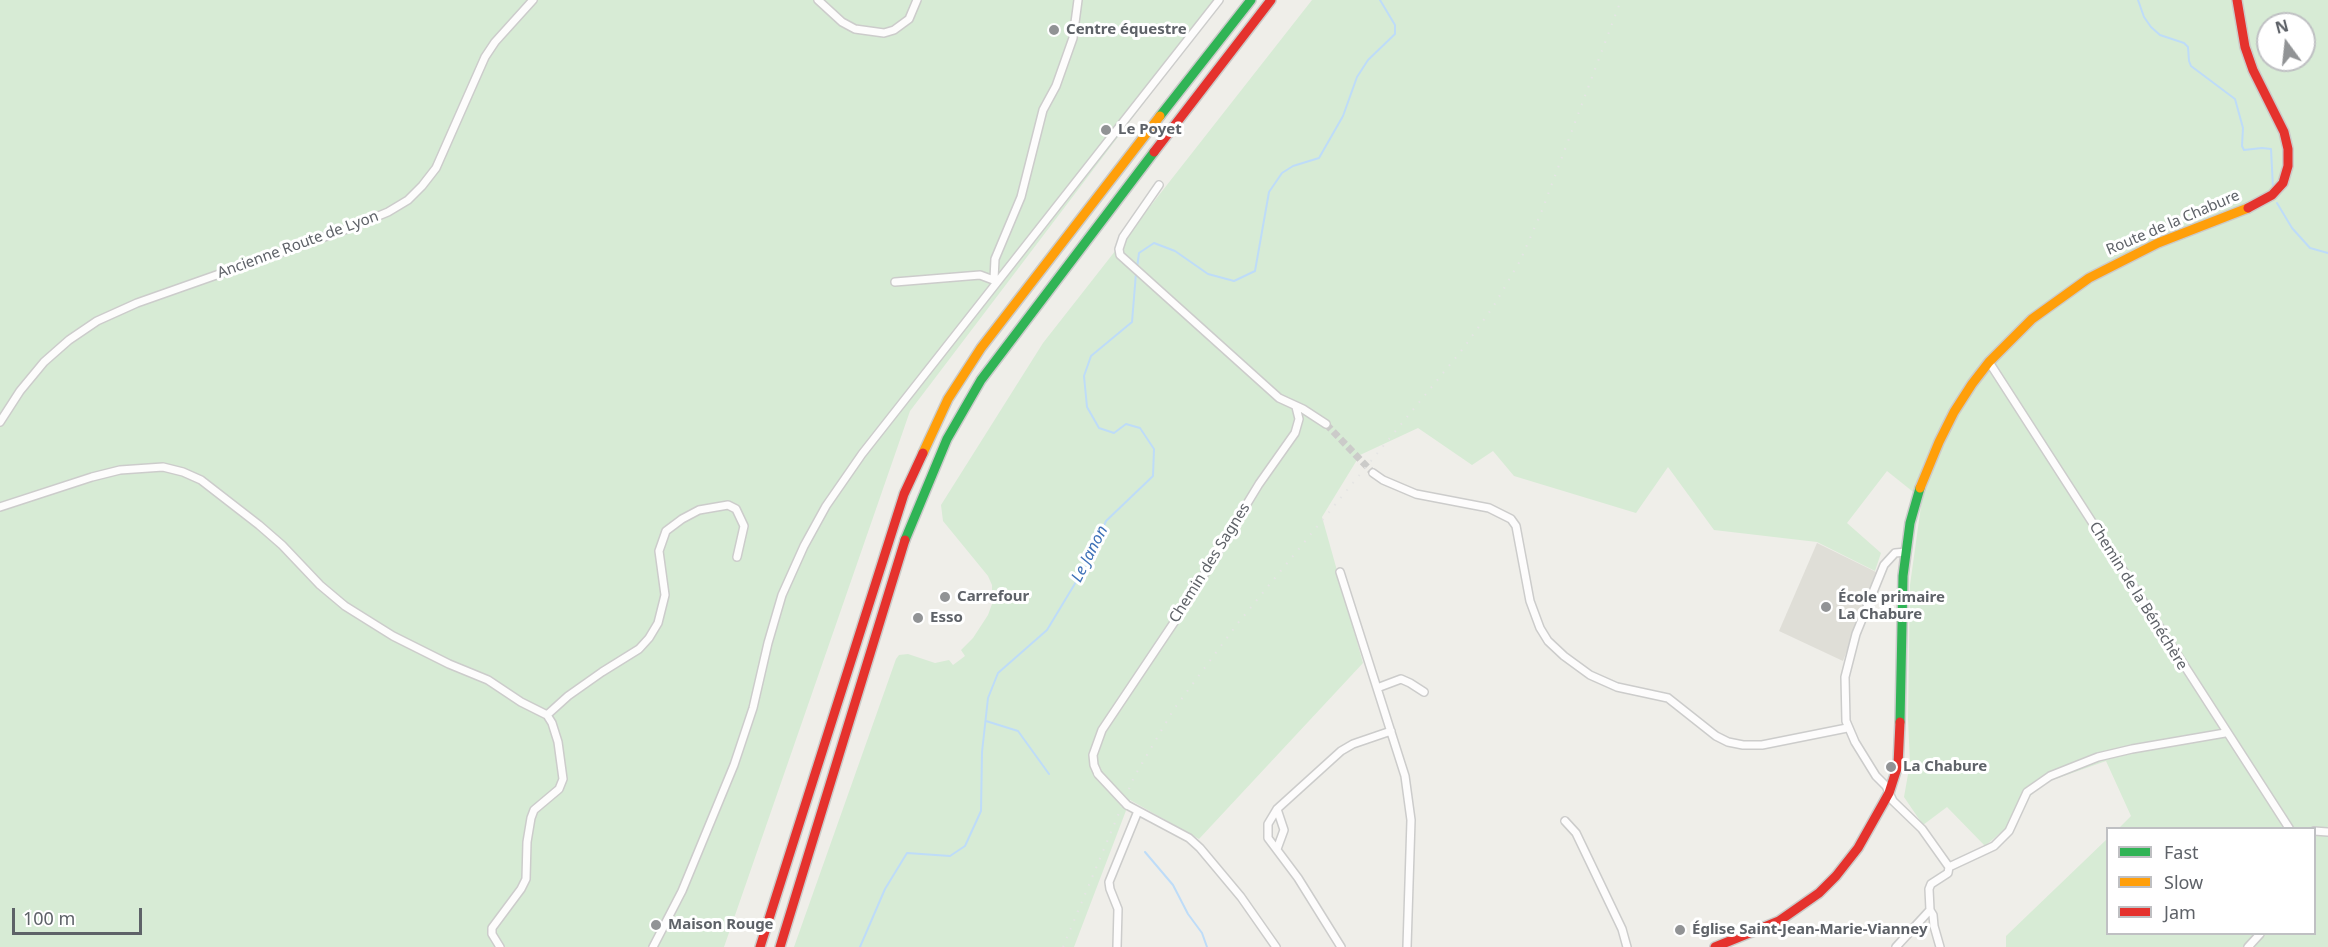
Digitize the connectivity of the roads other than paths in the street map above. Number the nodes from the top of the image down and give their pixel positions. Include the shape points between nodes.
1 (818, 0) edge
2 (917, 0) edge
3 (1078, 0) edge
4 (1219, 0) edge
5 (1251, 0) edge
6 (1270, 0) edge
7 (2237, 0) edge
8 (531, 1) edge
9 (1159, 185) dead end
10 (995, 280) junction
11 (895, 282) dead end
12 (1989, 363) junction
13 (1296, 407) junction
14 (0, 422) edge
15 (1326, 424) tunnel mouth
16 (1373, 473) tunnel mouth
17 (0, 507) edge
18 (1906, 552) junction
19 (736, 557) dead end
20 (1340, 572) dead end
21 (1377, 688) junction
22 (1424, 692) dead end
23 (547, 716) junction
24 (1847, 728) junction
25 (1391, 732) junction
26 (2225, 733) junction
27 (1889, 793) junction
28 (1277, 809) junction
29 (1137, 812) junction
30 (1565, 822) dead end
31 (2288, 827) edge
32 (1277, 849) junction
33 (1949, 867) junction
34 (1930, 910) junction
35 (2259, 935) edge
36 (1341, 946) edge
37 (500, 947) edge
38 (653, 947) edge
39 (760, 947) edge
40 (780, 947) edge
41 (1117, 947) edge
42 (1276, 947) edge
43 (1407, 947) edge
44 (1627, 947) edge
45 (1715, 947) edge
46 (1896, 947) edge
47 (1940, 947) edge
48 (2248, 947) edge

1 - 2 street via 855,30 884,33 909,19
3 - 10 street via 1073,38 1043,110 1021,197 995,259
4 - 10 street
5 - 39 main road via 1000,322 948,399 904,494
6 - 40 main road via 1001,352 947,439 907,534
7 - 12 main road, Route de la Chabure via 2253,70 2284,132 2288,166 2283,183 2272,195 2250,207 2158,243 2089,278 2032,319
8 - 14 street, Ancienne Route de Lyon via 485,57 436,168 408,200 347,229 137,303 97,321 44,362
9 - 13 street via 1120,243 1120,255 1265,386
10 - 11 street via 971,276
10 - 38 street via 862,454 804,546 782,596 740,749 682,891
12 - 18 main road, Route de la Chabure via 1954,412 1928,468 1916,499
12 - 26 street, Chemin de la Bénéchère
13 - 15 street
13 - 29 street, Chemin des Sagnes, bridge via 1299,419 1295,433 1102,730 1093,755 1094,765 1098,774
16 - 24 street via 1416,494 1489,508 1511,519 1516,526 1530,602 1539,628 1564,656 1590,675 1617,687 1668,699 1728,742 1762,745
17 - 23 street via 120,470 163,467 183,472 201,480 259,525 345,606 393,636 488,680
18 - 24 street via 1895,553 1881,571 1856,634 1847,666
18 - 27 main road, Route de la Chabure via 1900,742
19 - 23 street via 744,526 736,509 728,505 699,510 666,531 659,551 665,595 658,623 649,638 639,649 568,696
20 - 21 street
21 - 22 street via 1401,680
21 - 25 street
23 - 37 street via 558,742 562,779 558,789 534,810 531,818 526,879 492,928
24 - 27 street
25 - 28 street via 1345,748
25 - 43 street via 1404,774 1411,820
26 - 31 street, Chemin de la Bénéchère
26 - 33 street via 2098,757 2050,776 2027,792 2012,826 1994,846
27 - 33 street via 1931,840
27 - 45 main road, Route de la Chabure via 1858,848 1819,893 1779,921
28 - 32 street via 1284,830
28 - 32 street via 1266,831
29 - 41 street via 1109,882 1119,909
29 - 42 street, Chemin des Sagnes via 1189,838 1200,848
30 - 44 street via 1576,833
32 - 36 street
33 - 34 street via 1948,873 1931,884
34 - 46 street
34 - 47 street
35 - 48 street

